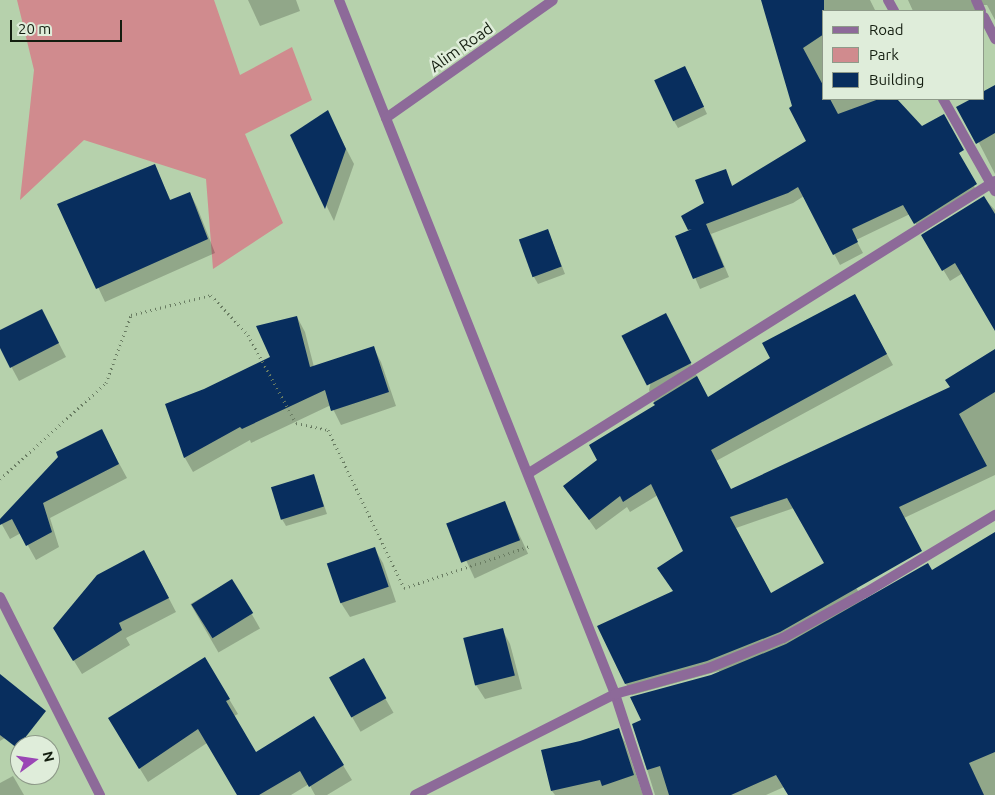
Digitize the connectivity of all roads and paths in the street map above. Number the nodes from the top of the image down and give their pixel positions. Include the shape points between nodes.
1 (339, 0) edge
2 (553, 0) edge
3 (985, 19) edge
4 (995, 39) edge
5 (944, 100) edge
6 (386, 118) junction
7 (994, 185) edge
8 (529, 473) junction
9 (0, 479) edge
10 (995, 515) edge
11 (554, 538) junction
12 (0, 597) edge
13 (615, 694) junction
14 (100, 795) edge
15 (415, 795) edge
16 (648, 795) edge

1 - 6 street
2 - 6 street, Alim Road
3 - 4 street
5 - 7 street
6 - 8 street
7 - 8 street
8 - 11 street
9 - 11 path via 106,383 131,315 211,295 248,335 296,423 328,430 404,588
10 - 13 street via 784,638 709,668
11 - 13 street
12 - 14 street
13 - 15 street
13 - 16 street

